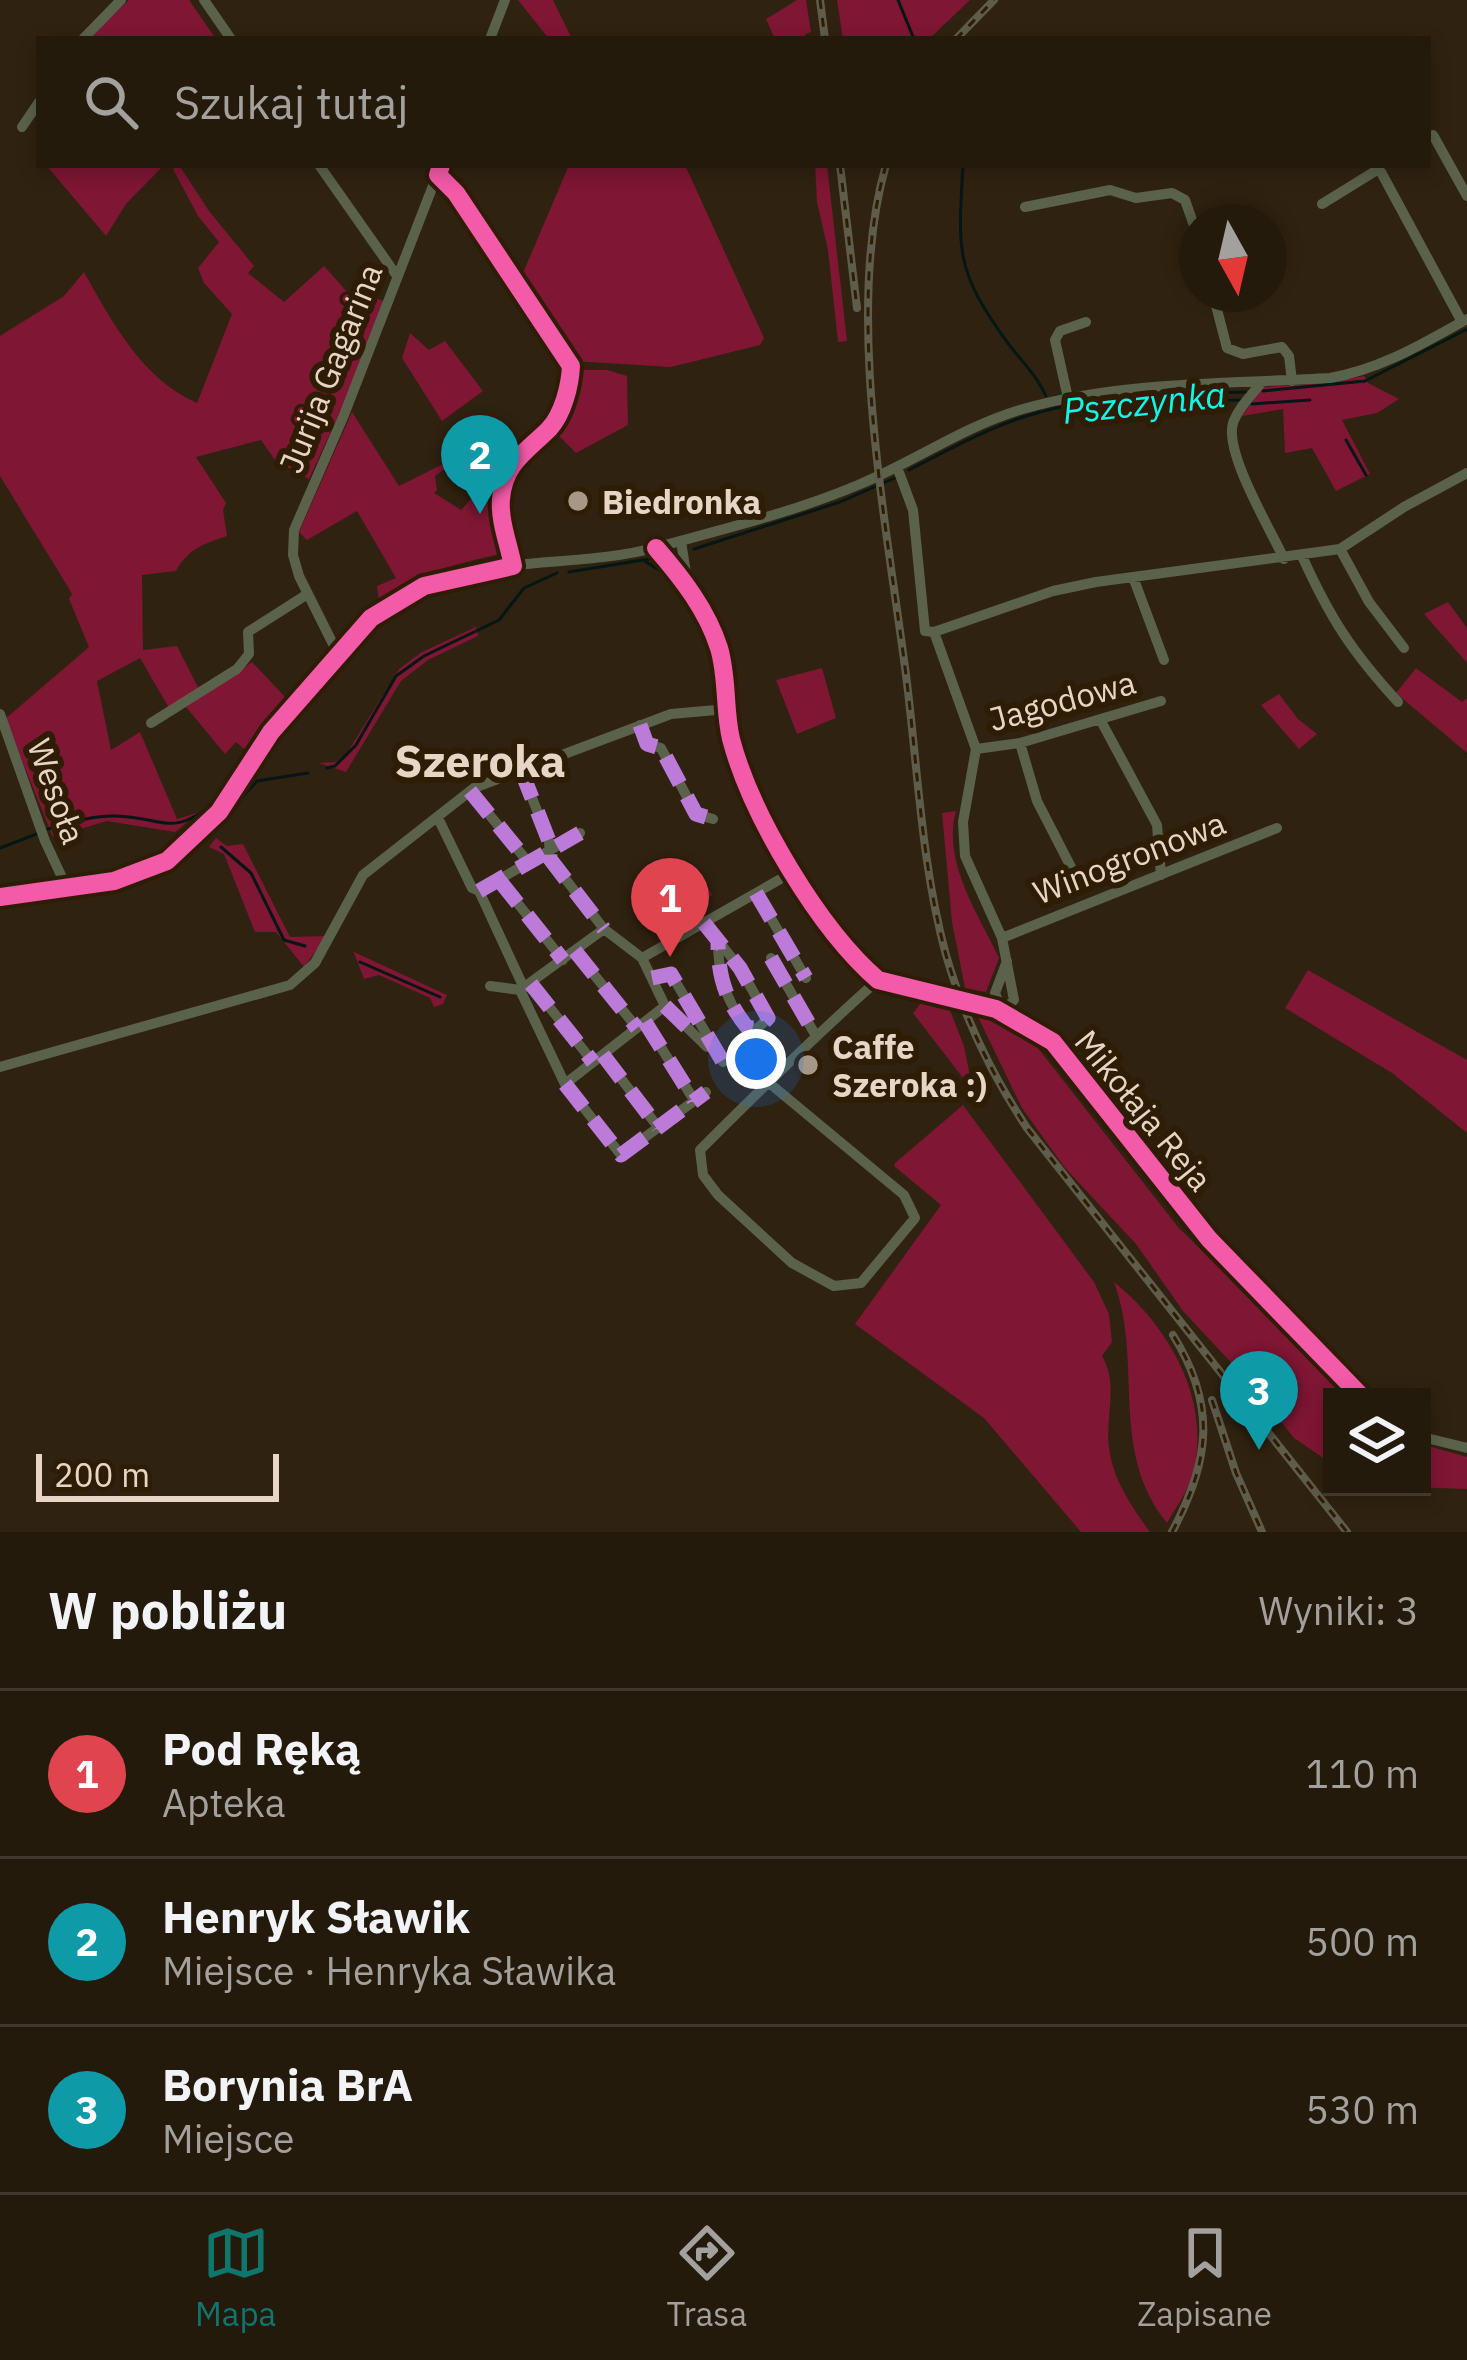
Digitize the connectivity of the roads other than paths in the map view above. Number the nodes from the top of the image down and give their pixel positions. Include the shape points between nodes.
1 (121, 0) edge
2 (204, 0) edge
3 (505, 0) edge
4 (85, 36) edge
5 (229, 36) edge
6 (491, 36) edge
7 (36, 106) edge
8 (22, 127) dead end
9 (1433, 135) dead end
10 (322, 168) edge
11 (440, 170) edge
12 (1467, 196) edge
13 (1186, 204) edge
14 (1322, 204) dead end
15 (1025, 207) dead end
16 (397, 276) junction
17 (1218, 312) edge
18 (1464, 321) edge
19 (1086, 322) dead end
20 (1292, 381) junction
21 (1261, 382) junction
22 (1068, 398) junction
23 (897, 467) junction
24 (1467, 472) edge
25 (681, 541) junction
26 (656, 548) junction
27 (1340, 549) junction
28 (1302, 556) junction
29 (1285, 559) junction
30 (513, 566) junction
31 (1133, 577) junction
32 (687, 584) junction
33 (306, 595) junction
34 (934, 632) junction
35 (1404, 648) dead end
36 (337, 652) junction
37 (1164, 660) dead end
38 (1161, 701) dead end
39 (1397, 702) dead end
40 (727, 709) junction
41 (0, 714) edge
42 (1101, 721) junction
43 (151, 723) dead end
44 (640, 725) junction
45 (1020, 743) junction
46 (976, 749) junction
47 (520, 770) junction
48 (470, 791) junction
49 (438, 818) junction
50 (713, 819) dead end
51 (1277, 828) dead end
52 (580, 833) dead end
53 (550, 850) junction
54 (528, 862) junction
55 (1072, 869) dead end
56 (791, 873) junction
57 (1161, 875) junction
58 (499, 880) junction
59 (66, 886) junction
60 (479, 891) junction
61 (756, 893) junction
62 (0, 897) edge
63 (704, 923) junction
64 (604, 928) junction
65 (1002, 938) junction
66 (718, 941) junction
67 (575, 951) junction
68 (642, 958) junction
69 (771, 958) dead end
70 (563, 960) junction
71 (1007, 962) junction
72 (652, 978) junction
73 (806, 978) dead end
74 (878, 980) junction
75 (490, 986) dead end
76 (525, 987) junction
77 (995, 993) junction
78 (1014, 1000) junction
79 (980, 1004) junction
80 (665, 1006) junction
81 (1002, 1012) junction
82 (641, 1025) junction
83 (1028, 1025) junction
84 (816, 1036) junction
85 (598, 1058) junction
86 (0, 1067) edge
87 (768, 1082) junction
88 (566, 1084) junction
89 (706, 1092) dead end
90 (694, 1100) junction
91 (658, 1127) junction
92 (1353, 1388) edge
93 (1431, 1440) edge
94 (1467, 1448) edge

1 - 4 street
2 - 5 street
3 - 6 street
7 - 8 street
9 - 12 street
10 - 16 street
11 - 16 street, Jurija Gagarina
11 - 30 street via 571,366 556,419 515,456 502,492
13 - 15 street via 1172,193 1136,198 1110,190
14 - 18 street via 1381,172
16 - 33 street, Jurija Gagarina via 296,521 293,555
17 - 20 street via 1227,348 1243,354 1282,347
18 - 20 street via 1379,366
19 - 22 street via 1055,340
20 - 21 street
21 - 22 street
21 - 29 street via 1232,435
22 - 23 street via 980,424
23 - 25 street
23 - 34 street via 913,510 925,631
24 - 27 street
25 - 26 street
25 - 32 street
26 - 30 street
26 - 32 street
27 - 28 street
27 - 35 street
28 - 29 street
28 - 39 street via 1334,625
29 - 31 street
30 - 36 street via 406,593
31 - 34 street via 1053,591
31 - 37 street
32 - 40 street via 719,648
33 - 36 street, Jurija Gagarina
33 - 43 street via 248,632 248,654 237,669
34 - 46 street
36 - 59 street via 219,812 178,853 140,874
38 - 42 street, Jagodowa
40 - 44 street
40 - 56 street via 742,768
41 - 59 street, Wesoła
42 - 45 street, Jagodowa
42 - 57 street via 1157,825
44 - 47 street
44 - 50 street via 647,744 662,748 695,814
45 - 46 street, Jagodowa
45 - 55 street via 1037,801
46 - 65 street via 963,845
47 - 48 street
47 - 53 street
48 - 49 street
48 - 54 street
49 - 60 street
49 - 86 street via 364,875 315,963 290,985
51 - 57 street, Winogronowa
52 - 53 street
53 - 54 street
53 - 64 street
54 - 58 street
56 - 61 street
56 - 74 street
57 - 65 street, Winogronowa
58 - 60 street
58 - 70 street
59 - 62 street
60 - 76 street
61 - 63 street
61 - 73 street
63 - 66 street
63 - 68 street
64 - 67 street
64 - 68 street
65 - 71 street
66 - 66 street via 768,1018 757,1029 741,1020 717,977
67 - 70 street
67 - 82 street
68 - 72 street
69 - 84 street
70 - 76 street
71 - 77 street
71 - 78 street
72 - 80 street
72 - 80 street via 671,974 723,1062
74 - 79 street, Mikołaja Reja
74 - 84 street
75 - 76 street
76 - 85 street
76 - 88 street
77 - 79 street
77 - 81 street
78 - 81 street
78 - 83 street
79 - 81 street, Mikołaja Reja
80 - 82 street
81 - 83 street, Mikołaja Reja
82 - 85 street
82 - 90 street
83 - 92 street, Mikołaja Reja via 1053,1042 1209,1239
84 - 87 street
85 - 88 street
85 - 91 street
87 - 87 street via 700,1150 704,1174 802,1270 834,1286 861,1283 915,1218 904,1195
88 - 91 street via 622,1155
89 - 90 street
90 - 91 street
93 - 94 street

